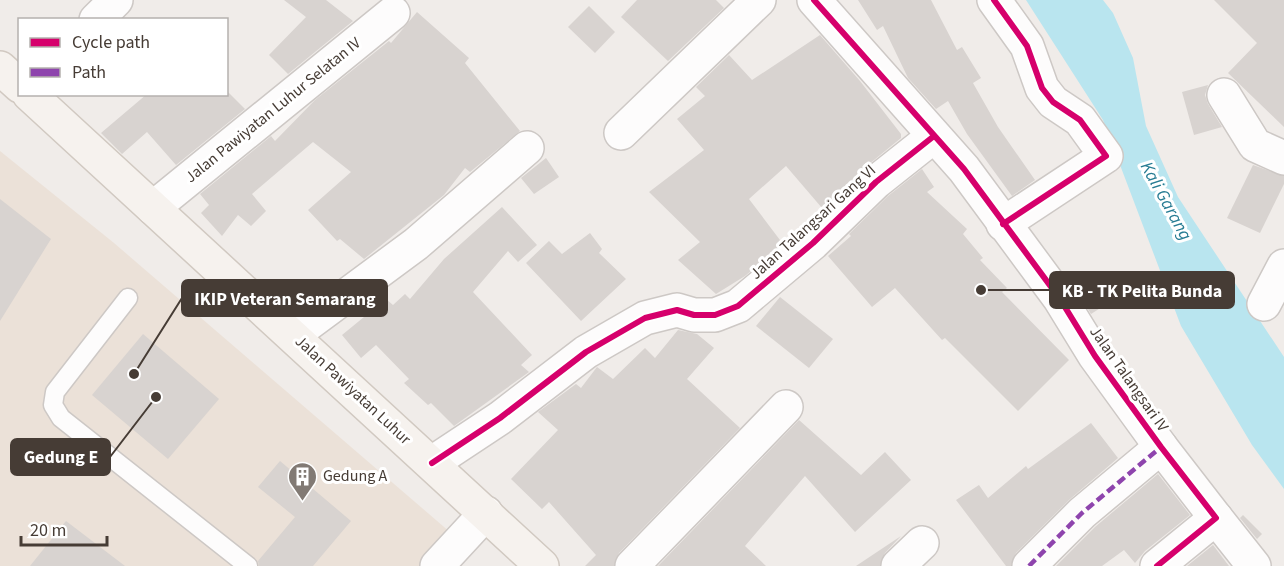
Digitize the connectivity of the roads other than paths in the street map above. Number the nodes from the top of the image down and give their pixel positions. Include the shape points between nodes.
1 (116, 0) edge
2 (759, 0) edge
3 (815, 0) edge
4 (994, 0) edge
5 (393, 13) dead end
6 (98, 18) edge
7 (0, 68) edge
8 (18, 84) edge
9 (1224, 95) dead end
10 (31, 96) edge
11 (621, 133) dead end
12 (934, 136) junction
13 (527, 148) dead end
14 (1284, 158) edge
15 (153, 208) junction
16 (1003, 224) junction
17 (1284, 266) edge
18 (128, 298) dead end
19 (1264, 304) dead end
20 (293, 335) junction
21 (786, 407) dead end
22 (1161, 447) junction
23 (432, 464) junction
24 (486, 513) junction
25 (1216, 518) junction
26 (922, 543) dead end
27 (248, 566) edge
28 (437, 566) edge
29 (542, 566) edge
30 (632, 566) edge
31 (898, 566) edge
32 (1029, 566) edge
33 (1157, 566) edge
34 (1254, 566) edge

1 - 6 street
2 - 11 street
3 - 12 street, Jalan Talangsari IV
4 - 16 street via 1027,46 1042,88 1053,102 1080,120 1106,156
5 - 15 street, Jalan Pawiyatan Luhur Selatan IV
7 - 8 main road
9 - 14 street via 1255,145
10 - 15 main road, Jalan Pawiyatan Luhur
12 - 16 street, Jalan Talangsari IV via 964,169
12 - 23 street, Jalan Talangsari Gang VI via 876,182 813,243 738,306 715,315 677,310 645,318 586,352
13 - 20 street via 416,244
15 - 20 main road, Jalan Pawiyatan Luhur
16 - 22 street, Jalan Talangsari IV via 1060,299 1095,356
17 - 19 street
18 - 27 lane via 55,392 53,405 61,418
20 - 23 main road, Jalan Pawiyatan Luhur
21 - 30 street
22 - 25 street, Jalan Talangsari IV
22 - 32 street via 1082,513
23 - 24 main road, Jalan Pawiyatan Luhur
24 - 28 street
24 - 29 main road, Jalan Pawiyatan Luhur
25 - 33 street
25 - 34 street, Jalan Talangsari IV
26 - 31 street

